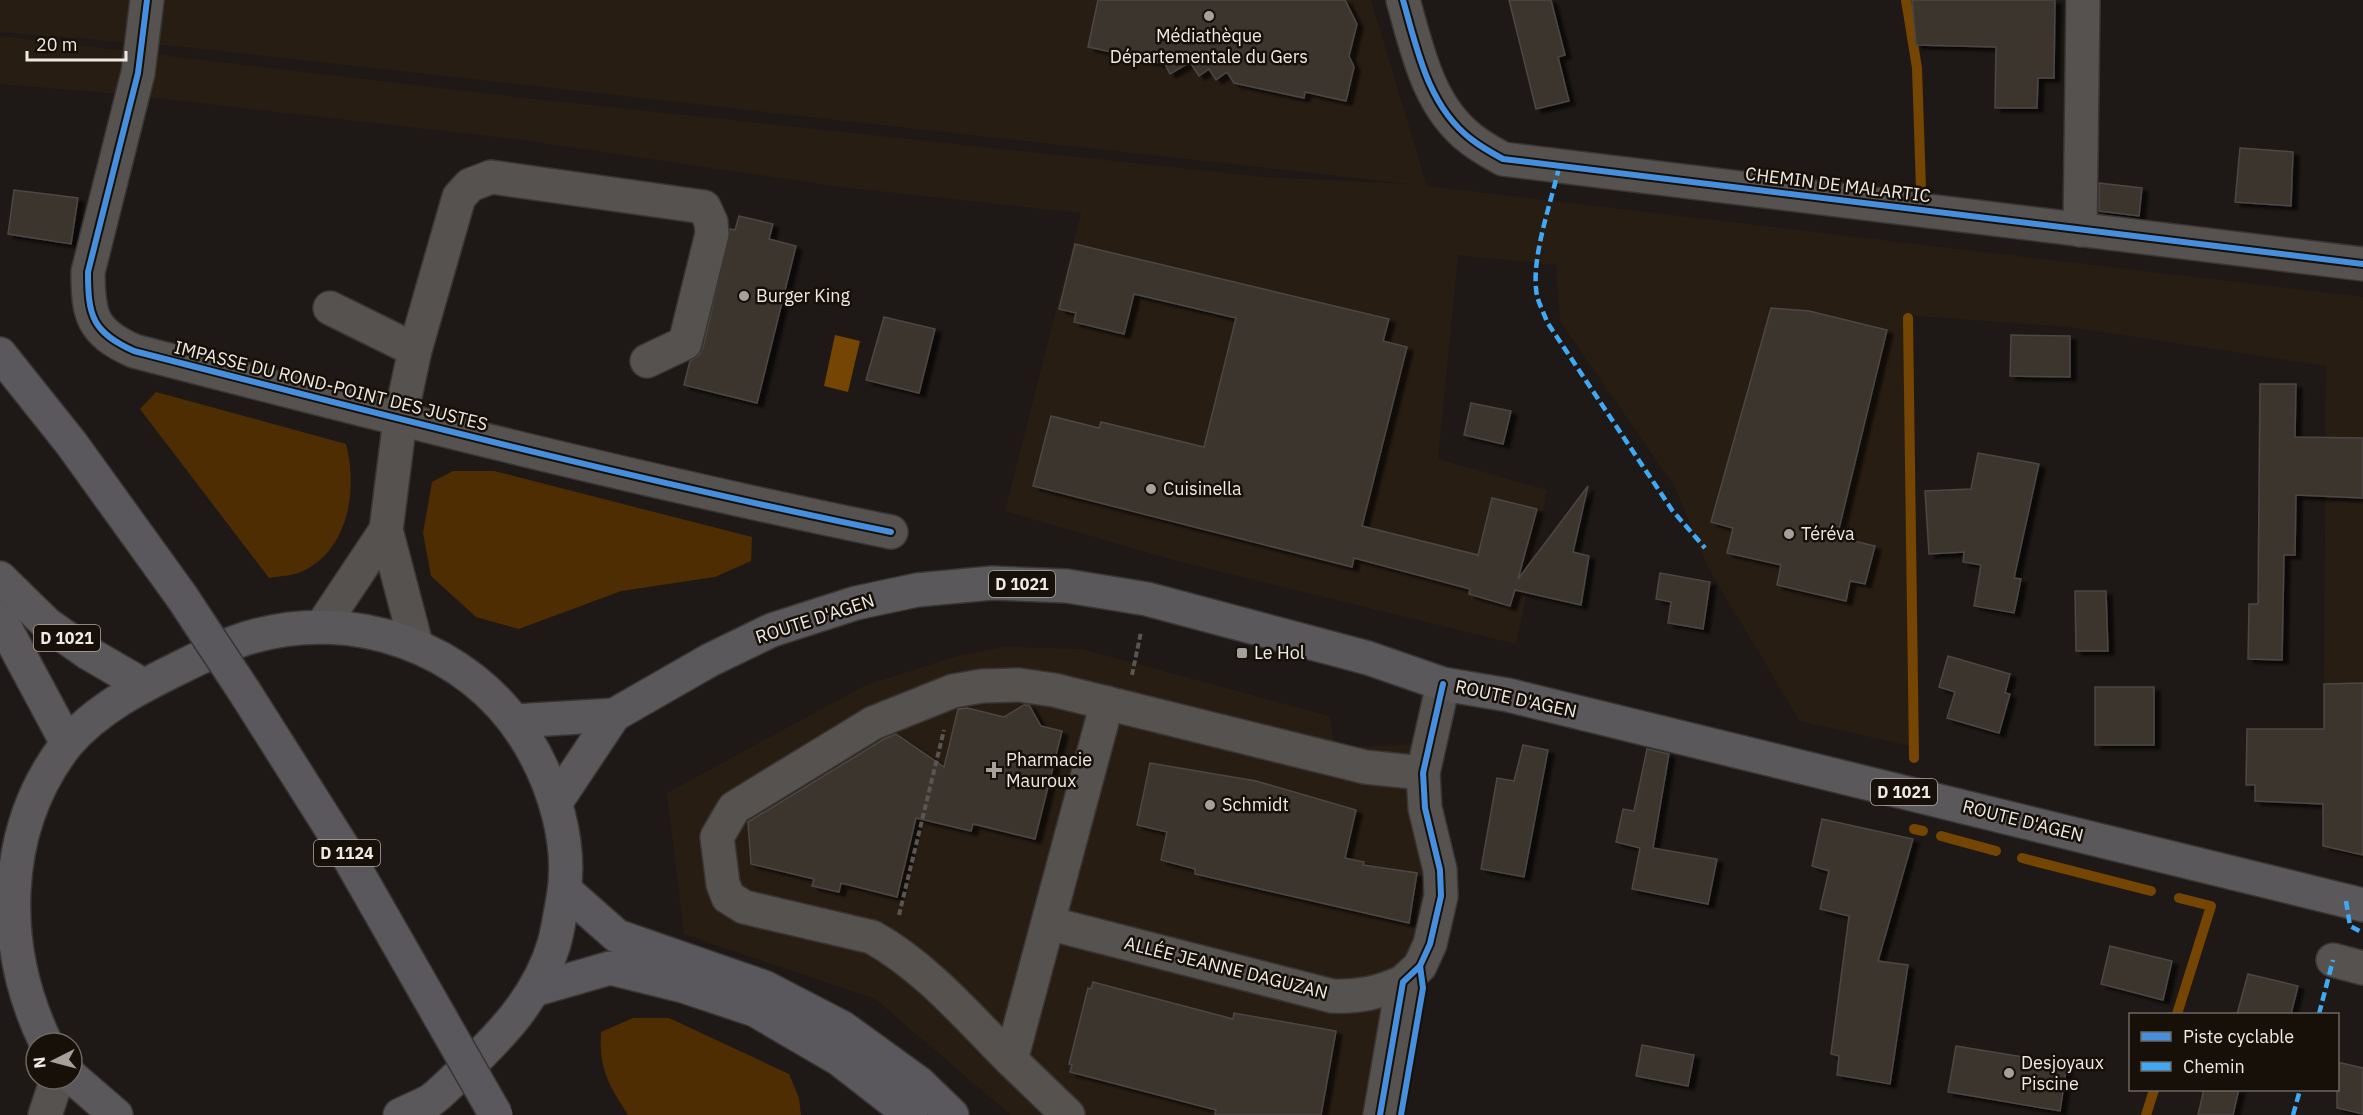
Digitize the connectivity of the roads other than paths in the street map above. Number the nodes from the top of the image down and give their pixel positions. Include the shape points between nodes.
1 (147, 0) edge
2 (1403, 0) edge
3 (2083, 0) edge
4 (2080, 230) junction
5 (2363, 264) edge
6 (330, 308) dead end
7 (415, 350) junction
8 (0, 354) edge
9 (647, 361) dead end
10 (400, 420) junction
11 (386, 530) junction
12 (891, 532) dead end
13 (0, 578) edge
14 (0, 618) edge
15 (322, 626) junction
16 (416, 644) junction
17 (1443, 684) junction
18 (143, 685) junction
19 (1116, 705) junction
20 (614, 715) junction
21 (515, 721) junction
22 (67, 743) junction
23 (1423, 773) junction
24 (556, 802) junction
25 (7, 844) edge
26 (565, 890) junction
27 (2363, 905) edge
28 (3, 911) edge
29 (1048, 922) junction
30 (1403, 982) junction
31 (534, 990) junction
32 (39, 1031) edge
33 (1011, 1060) junction
34 (84, 1087) edge
35 (53, 1091) edge
36 (45, 1115) edge
37 (116, 1115) edge
38 (400, 1115) edge
39 (496, 1115) edge
40 (911, 1115) edge
41 (952, 1115) edge
42 (1068, 1115) edge
43 (1380, 1115) edge

1 - 10 street, IMPASSE DU ROND-POINT DES JUSTES via 138,73 88,272 88,304 96,323 114,342 134,351
2 - 4 street, CHEMIN DE MALARTIC via 1424,74 1443,108 1470,139 1503,159
3 - 4 street
4 - 5 street, CHEMIN DE MALARTIC
6 - 7 street
7 - 9 street via 459,197 470,184 491,177 704,207 712,234 685,343
7 - 10 street
8 - 39 highway, D 1124, bridge via 71,443 246,694 344,849
10 - 11 street, IMPASSE DU ROND-POINT DES JUSTES
10 - 12 street, IMPASSE DU ROND-POINT DES JUSTES via 736,500
11 - 15 street, IMPASSE DU ROND-POINT DES JUSTES
11 - 16 street, IMPASSE DU ROND-POINT DES JUSTES
13 - 18 main road, D 1021 via 47,624 88,654
14 - 22 main road, D 1021
15 - 16 main road via 363,629
15 - 18 main road via 287,628 249,637
16 - 21 main road via 467,674
17 - 20 main road, ROUTE D'AGEN / D 1021 via 1368,658 1147,598 1067,586 992,584 917,590 856,603 772,630
17 - 23 street
17 - 27 main road, ROUTE D'AGEN / D 1021 via 1508,695
18 - 22 main road via 103,711
19 - 23 street via 1365,767
19 - 29 street
19 - 33 street via 1019,685 953,691 873,723 734,808 717,837 728,897 744,907 872,937 917,967
20 - 21 main road, ROUTE D'AGEN / D 1021
20 - 24 main road, ROUTE D'AGEN / D 1021
21 - 24 main road via 537,755
22 - 25 main road via 41,780
23 - 30 street via 1425,808 1440,870 1441,896 1430,944 1420,966
24 - 26 main road
25 - 28 main road
26 - 31 main road via 554,945
26 - 41 highway via 617,936 764,987 843,1028 918,1083
28 - 32 main road via 10,958 29,1015
29 - 30 street, ALLÉE JEANNE DAGUZAN via 1332,996 1359,997
29 - 33 street
30 - 43 street
31 - 38 main road via 500,1036 473,1062 431,1100
31 - 40 highway via 610,968 683,986 755,1010 839,1059
33 - 42 street
34 - 37 main road
35 - 36 street

